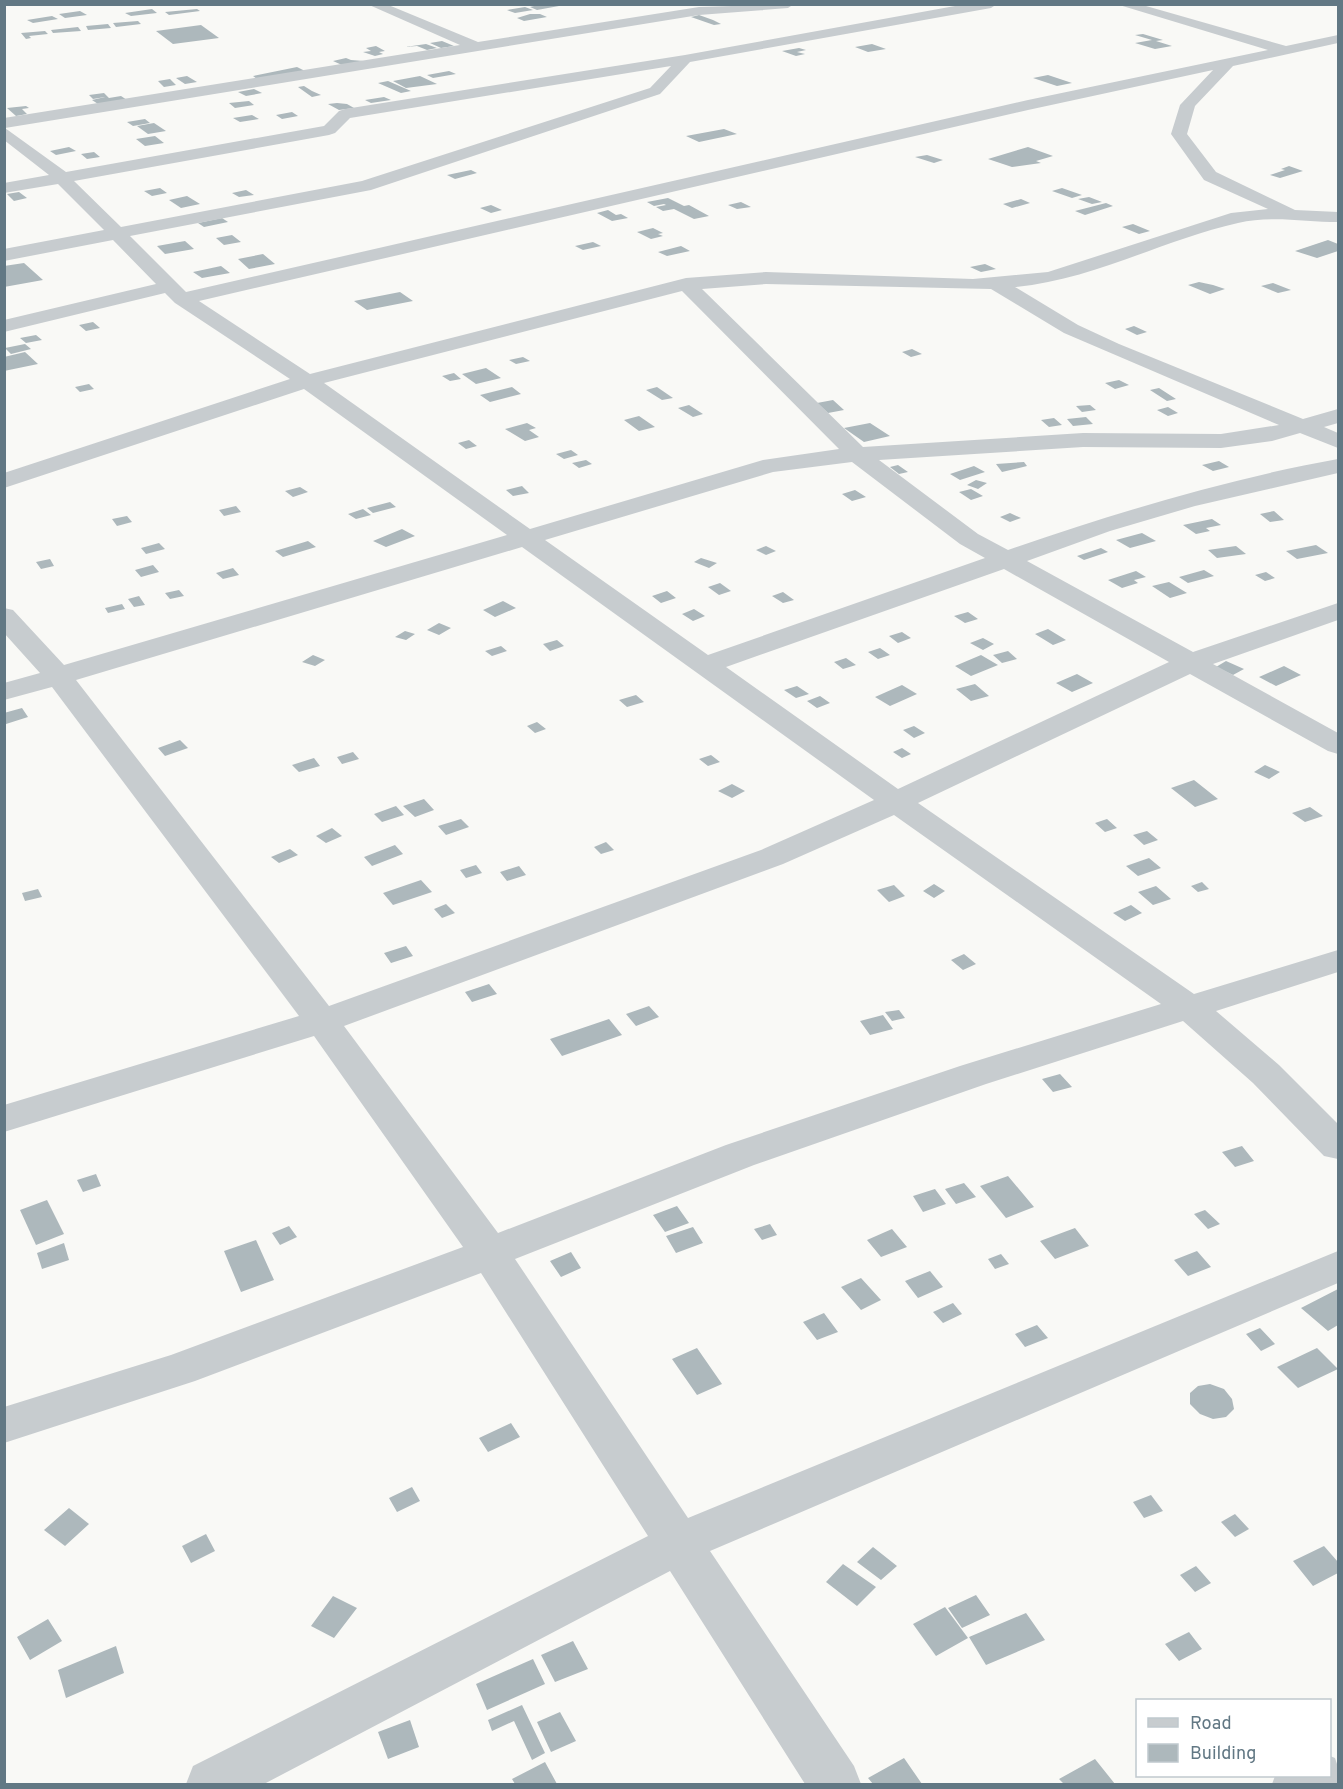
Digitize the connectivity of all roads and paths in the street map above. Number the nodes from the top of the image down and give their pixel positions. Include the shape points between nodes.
1 (373, 4) edge
2 (788, 4) edge
3 (916, 4) edge
4 (992, 4) edge
5 (1122, 4) edge
6 (942, 13) junction
7 (1338, 39) edge
8 (474, 46) junction
9 (1289, 51) junction
10 (1319, 57) dead end
11 (685, 59) junction
12 (1227, 64) junction
13 (4, 123) edge
14 (4, 132) edge
15 (62, 178) junction
16 (4, 188) edge
17 (1292, 214) junction
18 (1338, 217) edge
19 (1338, 229) edge
20 (115, 234) junction
21 (4, 255) edge
22 (686, 284) junction
23 (996, 284) junction
24 (174, 293) junction
25 (4, 326) edge
26 (307, 381) junction
27 (1338, 416) edge
28 (1302, 425) junction
29 (1338, 441) edge
30 (857, 454) junction
31 (1338, 466) edge
32 (4, 481) edge
33 (524, 537) junction
34 (1003, 558) junction
35 (1338, 611) edge
36 (4, 616) edge
37 (1192, 662) junction
38 (705, 665) junction
39 (58, 676) junction
40 (4, 692) edge
41 (1338, 746) edge
42 (896, 802) junction
43 (1338, 962) edge
44 (1190, 1008) junction
45 (322, 1021) junction
46 (4, 1119) edge
47 (1338, 1146) edge
48 (489, 1252) junction
49 (1338, 1266) edge
50 (4, 1425) edge
51 (677, 1544) junction
52 (1314, 1777) edge
53 (212, 1785) edge
54 (835, 1785) edge
55 (1298, 1785) edge

1 - 8 street
2 - 8 street via 699,11
3 - 6 street
4 - 6 street
5 - 9 street
6 - 11 street
7 - 9 street
8 - 13 street
9 - 10 street
9 - 12 street
11 - 15 street via 345,114 329,130
11 - 20 street via 655,91 365,186
12 - 17 street via 1188,105 1179,134 1210,176
12 - 24 street
14 - 15 street
15 - 16 street
15 - 20 street
17 - 18 street
17 - 19 street
17 - 23 street via 1237,217 1050,278
20 - 21 street
20 - 24 street
22 - 23 street via 766,278
22 - 26 street
22 - 30 street
23 - 28 street via 1071,329 1112,348
24 - 25 street
24 - 26 street
26 - 32 street
26 - 33 street
27 - 28 street
28 - 29 street
28 - 30 street via 1272,434 1221,441 1083,440
30 - 33 street via 771,465
30 - 34 street via 969,538
31 - 34 street via 1189,500
33 - 38 street
33 - 39 street
34 - 37 street
34 - 38 street
35 - 37 street
36 - 39 street
37 - 41 street
37 - 42 street
38 - 42 street
39 - 40 street
39 - 45 street
42 - 44 street
42 - 45 street via 772,856
43 - 44 street
44 - 47 street via 1266,1074
44 - 48 street via 973,1075 751,1151
45 - 46 street
45 - 48 street
48 - 50 street via 180,1369
48 - 51 street
49 - 51 street
51 - 53 street
51 - 54 street
52 - 55 street

